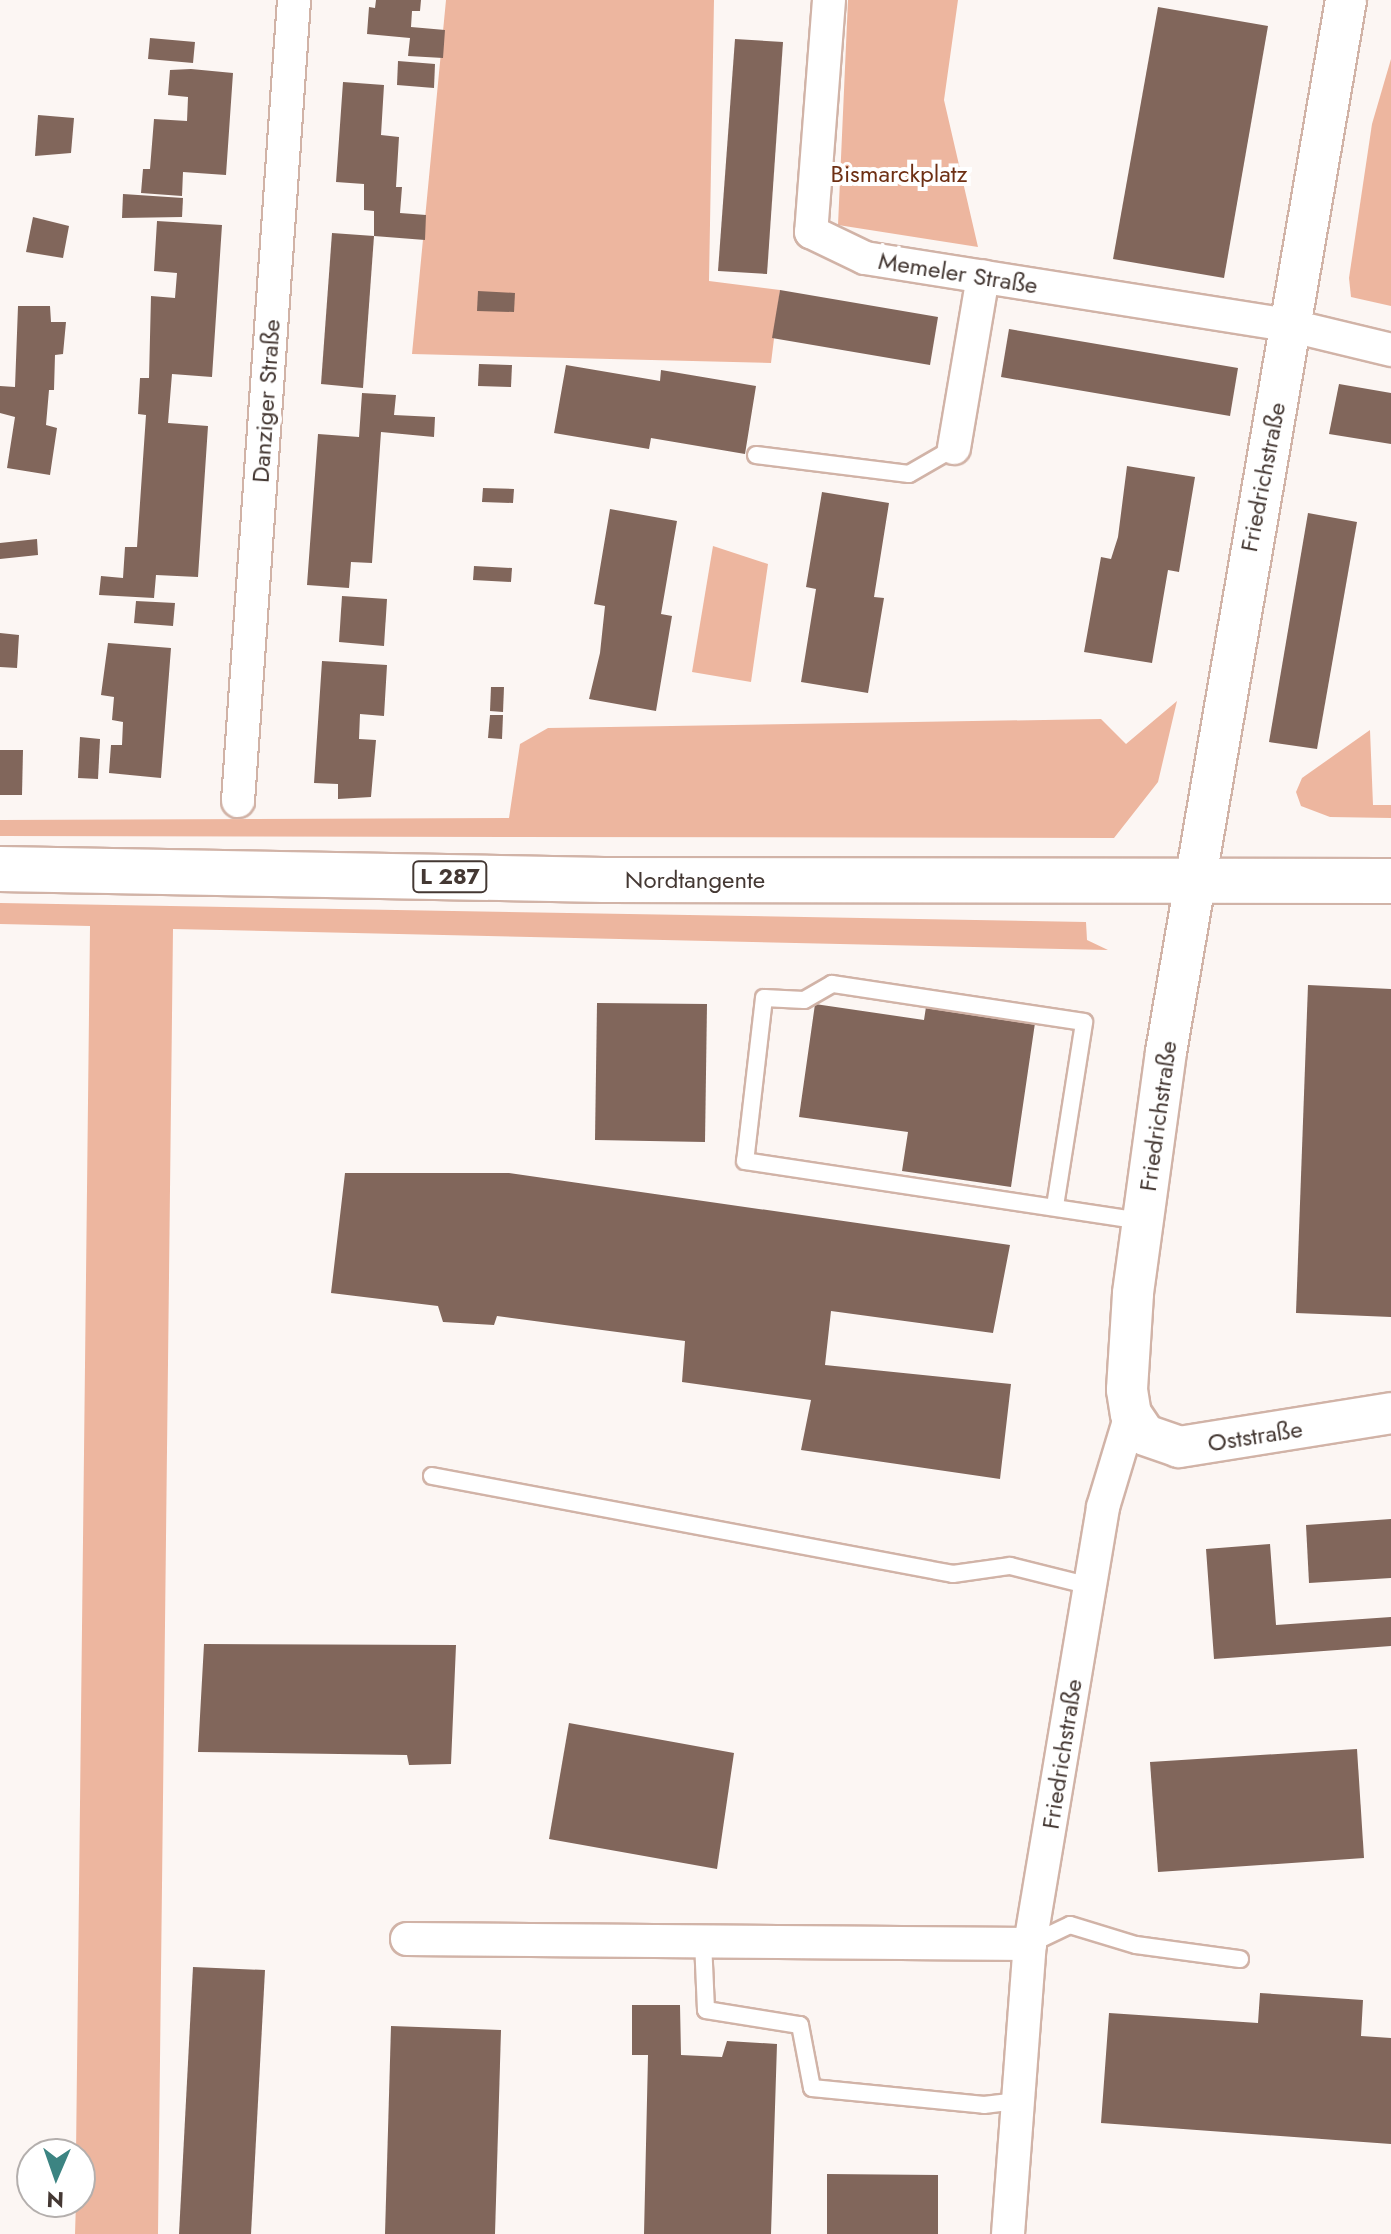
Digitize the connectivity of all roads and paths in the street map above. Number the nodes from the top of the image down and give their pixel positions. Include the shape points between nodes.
1 (294, 0) edge
2 (829, 0) edge
3 (1346, 0) edge
4 (983, 276) junction
5 (1292, 326) junction
6 (1391, 350) edge
7 (954, 448) joint
8 (756, 455) dead end
9 (238, 801) dead end
10 (0, 869) edge
11 (1197, 878) junction
12 (1391, 881) edge
13 (1055, 1206) junction
14 (1143, 1221) junction
15 (1391, 1413) edge
16 (1131, 1414) junction
17 (432, 1476) dead end
18 (1090, 1586) junction
19 (407, 1939) dead end
20 (703, 1941) junction
21 (1030, 1944) junction
22 (1240, 1959) dead end
23 (1018, 2101) junction
24 (1008, 2234) edge

1 - 9 street, Danziger Straße
2 - 4 street, Memeler Straße via 811,232 865,258
3 - 5 street, Friedrichstraße
4 - 5 street, Memeler Straße
4 - 7 street
5 - 6 street, Memeler Straße
5 - 11 street, Friedrichstraße via 1244,573
7 - 8 lane via 909,474
10 - 11 main road, Nordtangente / L 287 via 604,880
11 - 12 main road, Nordtangente / L 287
11 - 14 street, Friedrichstraße
13 - 13 lane via 745,1161 764,998 804,1000 832,984 1084,1022
13 - 14 lane
14 - 16 street, Friedrichstraße via 1127,1357
15 - 16 street, Oststraße via 1179,1447 1145,1435
16 - 18 street, Friedrichstraße via 1103,1507
17 - 18 lane via 953,1574 1010,1566
18 - 21 street, Friedrichstraße
19 - 20 street
20 - 21 street
20 - 23 lane via 706,2010 800,2025 812,2088 984,2105
21 - 22 lane via 1070,1925 1136,1945
21 - 23 street, Friedrichstraße
23 - 24 street, Friedrichstraße

